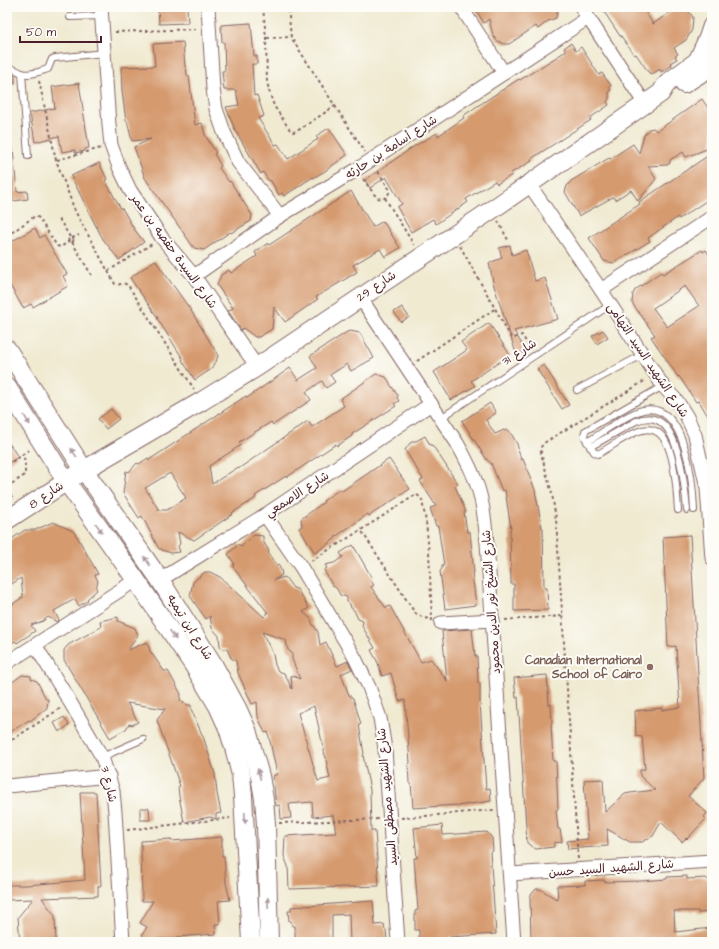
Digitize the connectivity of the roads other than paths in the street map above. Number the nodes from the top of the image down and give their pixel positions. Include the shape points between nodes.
1 (208, 7) edge
2 (461, 7) edge
3 (101, 12) edge
4 (585, 12) edge
5 (70, 18) dead end
6 (712, 26) edge
7 (712, 50) edge
8 (104, 53) junction
9 (708, 65) edge
10 (7, 69) edge
11 (22, 73) junction
12 (504, 73) junction
13 (645, 104) junction
14 (28, 156) dead end
15 (529, 184) junction
16 (280, 216) junction
17 (711, 219) edge
18 (194, 276) junction
19 (601, 290) junction
20 (360, 297) junction
21 (610, 305) junction
22 (7, 349) edge
23 (642, 355) junction
24 (257, 367) junction
25 (7, 386) edge
26 (663, 386) junction
27 (577, 390) dead end
28 (431, 404) junction
29 (441, 418) junction
30 (589, 444) junction
31 (84, 470) junction
32 (66, 481) junction
33 (678, 510) dead end
34 (688, 510) dead end
35 (694, 510) dead end
36 (265, 515) junction
37 (7, 520) edge
38 (712, 558) edge
39 (136, 580) junction
40 (160, 580) junction
41 (493, 620) junction
42 (441, 623) dead end
43 (34, 645) junction
44 (7, 663) edge
45 (143, 739) dead end
46 (102, 757) junction
47 (109, 776) junction
48 (7, 786) edge
49 (712, 861) edge
50 (510, 874) junction
51 (123, 942) edge
52 (251, 942) edge
53 (269, 942) edge
54 (398, 942) edge
55 (514, 942) edge

1 - 16 street via 216,109 238,162
2 - 12 street
3 - 5 lane
3 - 8 street, شارع السيدة حفصه بن عمر
4 - 12 street, شارع أسامة بن حارثه
4 - 13 street
6 - 9 street via 706,44
7 - 9 street, شارع 29
8 - 11 lane via 55,58 48,69
8 - 18 street, شارع السيدة حفصه بن عمر via 111,145 119,167 130,190 162,238
9 - 13 street, شارع 29 via 673,91 661,93
10 - 11 lane via 15,69
11 - 14 lane
12 - 16 street, شارع أسامة بن حارثه via 356,170
13 - 15 street, شارع 29
15 - 19 street, شارع الشهيد السيد التهامى
15 - 20 street, شارع 29
16 - 18 street, شارع أسامة بن حارثه
17 - 19 street
18 - 24 street, شارع السيدة حفصه بن عمر
19 - 21 street, شارع الشهيد السيد التهامى
20 - 24 street, شارع 29
20 - 28 street, شارع الشيخ نور الدين محمود
21 - 23 street, شارع الشهيد السيد التهامى
21 - 29 lane, شارع 31
31 -> 22 street, شارع ابن تيميه
23 - 26 street, شارع الشهيد السيد التهامى
23 - 27 lane
24 - 31 street, شارع 29
25 -> 32 street, شارع ابن تيميه
26 - 30 lane via 586,431 584,436
26 - 38 street, شارع الشهيد السيد التهامى via 677,401 696,435 707,488
28 - 29 street, شارع الشيخ نور الدين محمود
28 - 36 street, شارع الاصمعي
29 - 41 street, شارع الشيخ نور الدين محمود via 469,464 478,489 486,531
30 - 33 lane via 598,454 639,431 647,429 662,436 671,454
30 - 34 lane via 643,418 660,421 666,426 678,451
30 - 35 lane via 634,413 656,410 666,415 673,423 685,448 693,484
31 - 32 street, شارع 8
40 -> 31 street, شارع ابن تيميه
32 - 37 street, شارع 8
32 -> 39 street, شارع ابن تيميه
36 - 40 street, شارع الاصمعي
36 - 54 street, شارع الشهيد مصطفى السيد via 301,567 355,658 380,718 385,749
39 - 43 street
39 -> 52 street, شارع ابن تيميه via 194,666 228,728 241,775
53 -> 40 street, شارع ابن تيميه via 266,824 260,776 244,725 224,682
41 - 42 street
41 - 50 street, شارع الشيخ نور الدين محمود
43 - 44 street
43 - 46 street, شارع 3
45 - 46 lane
46 - 47 street, شارع 3
47 - 48 street
47 - 51 street, شارع 3 via 113,791
49 - 50 street, شارع الشهيد السيد حسن
50 - 55 street, شارع الشيخ نور الدين محمود

